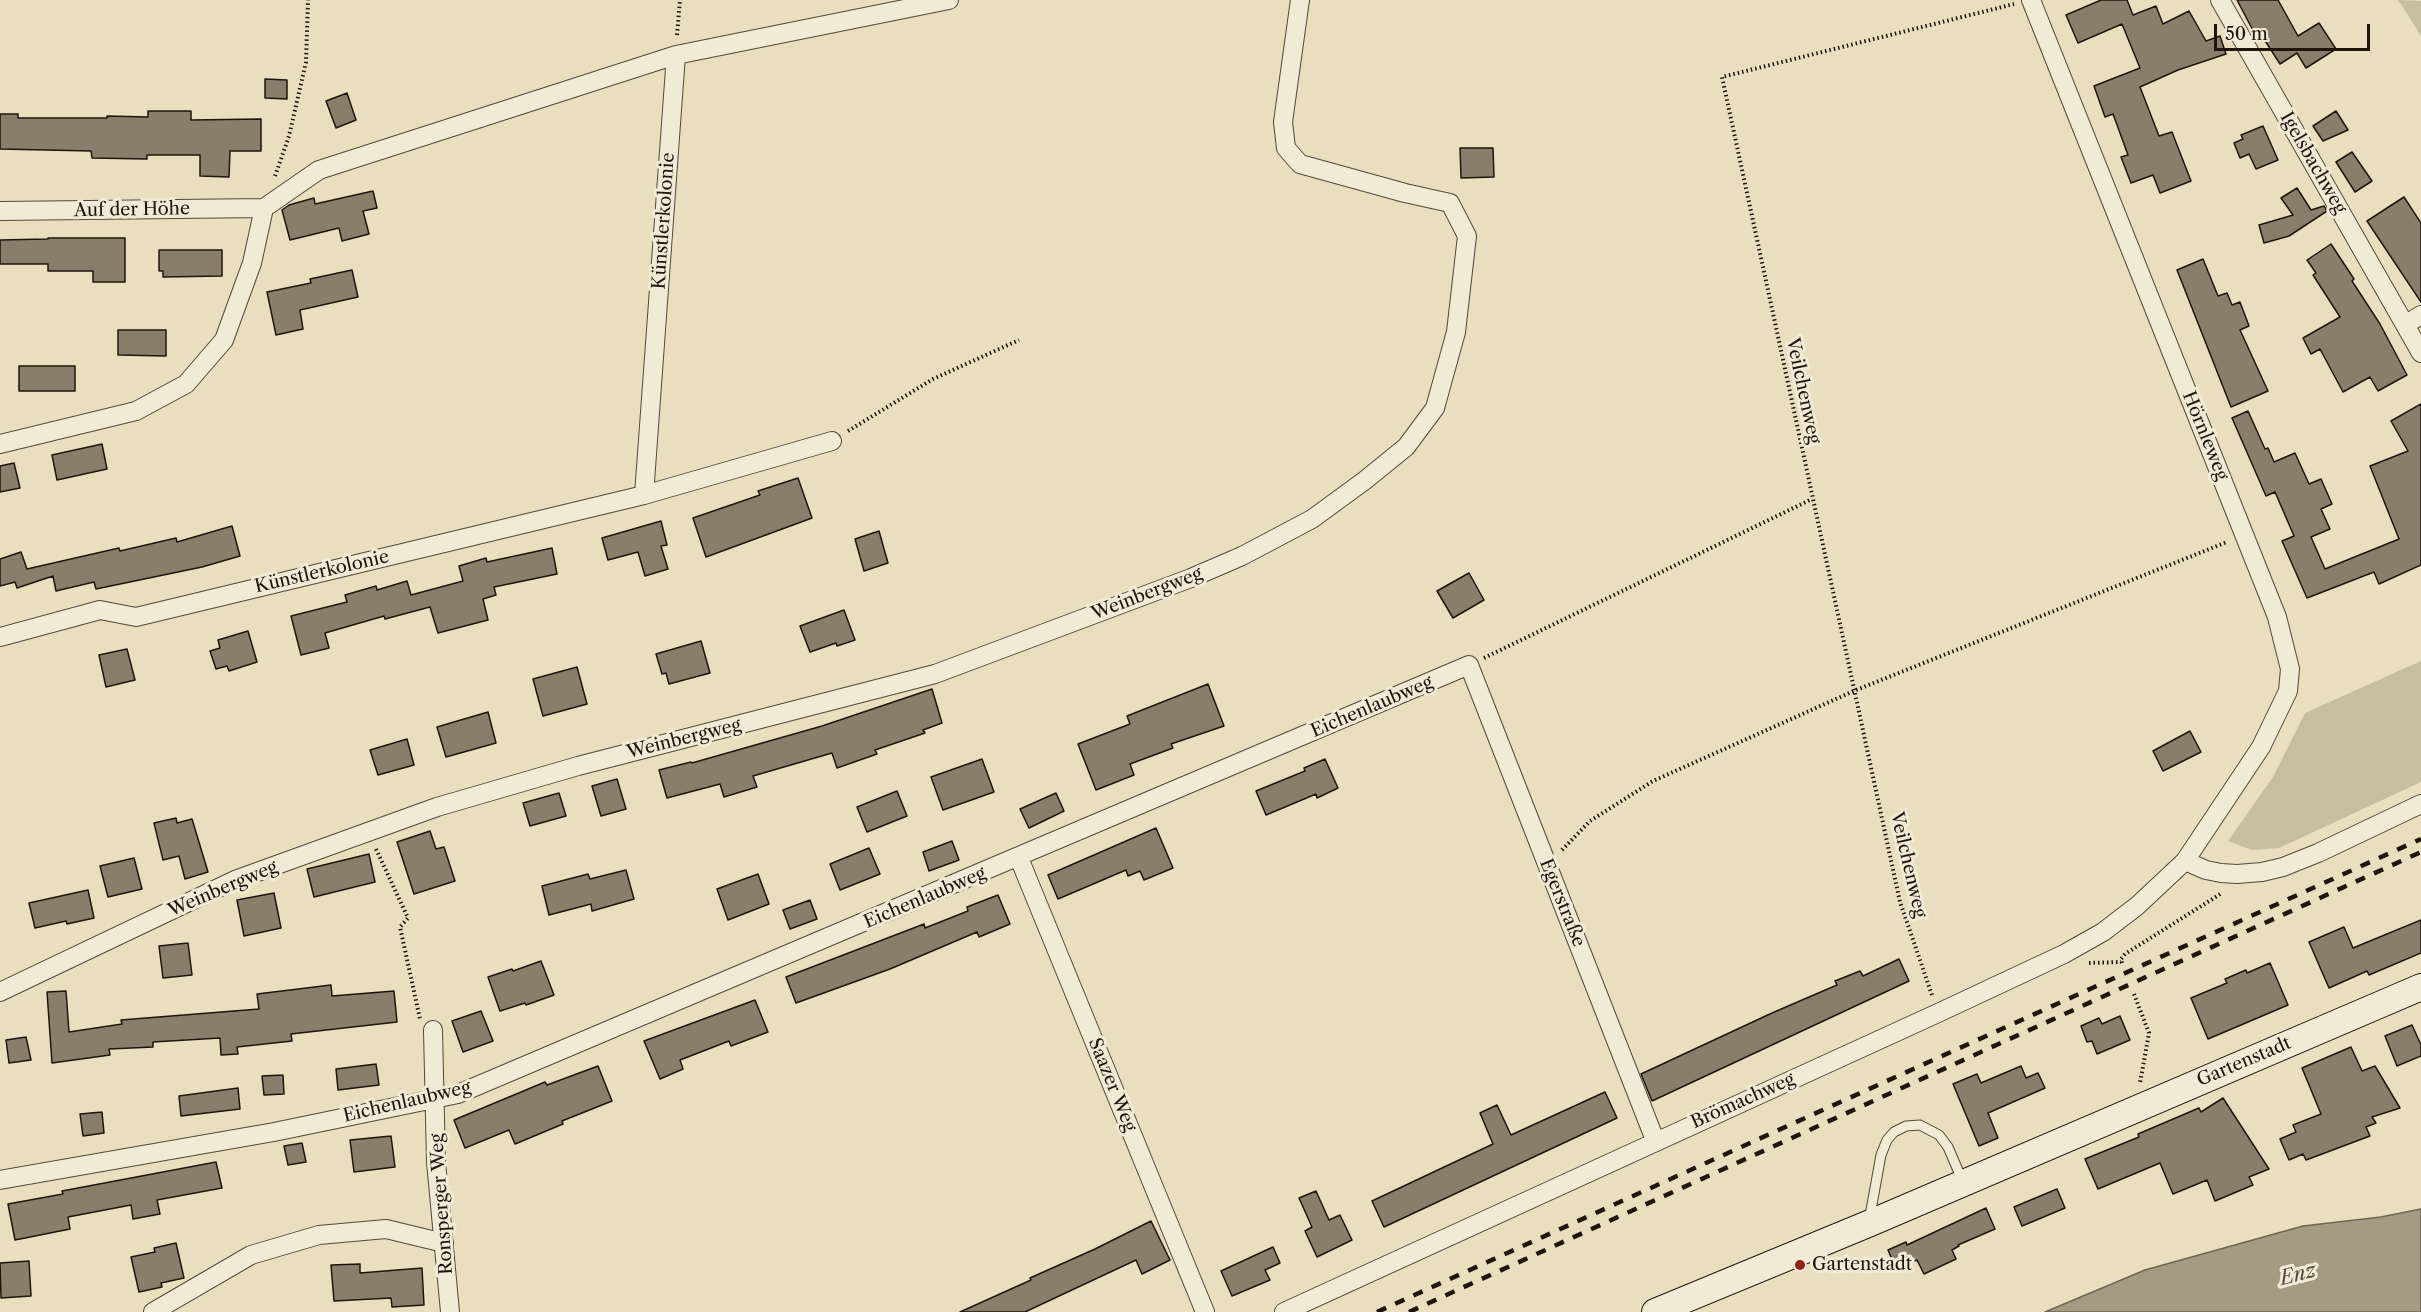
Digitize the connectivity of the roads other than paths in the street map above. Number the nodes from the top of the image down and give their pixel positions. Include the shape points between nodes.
1 (949, 0) edge
2 (1300, 0) edge
3 (2031, 0) edge
4 (2220, 0) edge
5 (676, 55) junction
6 (264, 208) junction
7 (0, 211) edge
8 (2421, 315) edge
9 (2405, 325) junction
10 (2421, 353) edge
11 (832, 441) road end
12 (0, 444) edge
13 (644, 495) junction
14 (0, 637) edge
15 (1469, 665) joint
16 (2421, 804) edge
17 (1019, 858) junction
18 (2185, 861) junction
19 (2421, 987) edge
20 (0, 992) edge
21 (433, 1030) road end
22 (436, 1099) junction
23 (1655, 1140) junction
24 (0, 1180) edge
25 (1963, 1182) junction
26 (1868, 1224) junction
27 (444, 1243) junction
28 (153, 1312) edge
29 (450, 1312) edge
30 (1205, 1312) edge
31 (1284, 1312) edge
32 (1655, 1312) edge

1 - 5 street
2 - 20 street, Weinbergweg via 1283,122 1286,148 1300,164 1450,203 1467,236 1456,332 1435,408 1406,447 1364,481 1312,519 1242,556 935,674 578,766 437,807 235,880
3 - 18 street, Hörnleweg via 2277,617 2290,669 2288,692 2261,747
4 - 9 street, Igelsbachweg
5 - 6 street via 319,171
5 - 13 street, Künstlerkolonie
6 - 7 street, Auf der Höhe
6 - 12 street via 252,263 224,339 186,384 136,411
8 - 9 street
9 - 10 street, Igelsbachweg
11 - 13 street, Künstlerkolonie
13 - 14 street, Künstlerkolonie via 136,617 100,610
15 - 17 street, Eichenlaubweg
15 - 23 street, Egerstraße
16 - 18 street via 2283,867 2237,874 2206,870
17 - 22 street, Eichenlaubweg via 469,1090
17 - 30 street, Saazer Weg
18 - 23 street, Brömachweg via 2137,906 2103,932 2064,954
19 - 25 street, Gartenstadt
21 - 22 street, Ronsperger Weg
22 - 24 street, Eichenlaubweg
22 - 27 street, Ronsperger Weg via 436,1162
23 - 31 street, Brömachweg
25 - 26 street, Gartenstadt
25 - 26 lane via 1939,1134 1920,1125 1906,1126 1887,1140 1881,1155
26 - 32 street, Gartenstadt
27 - 28 street via 386,1229 319,1235 251,1255
27 - 29 street, Ronsperger Weg

